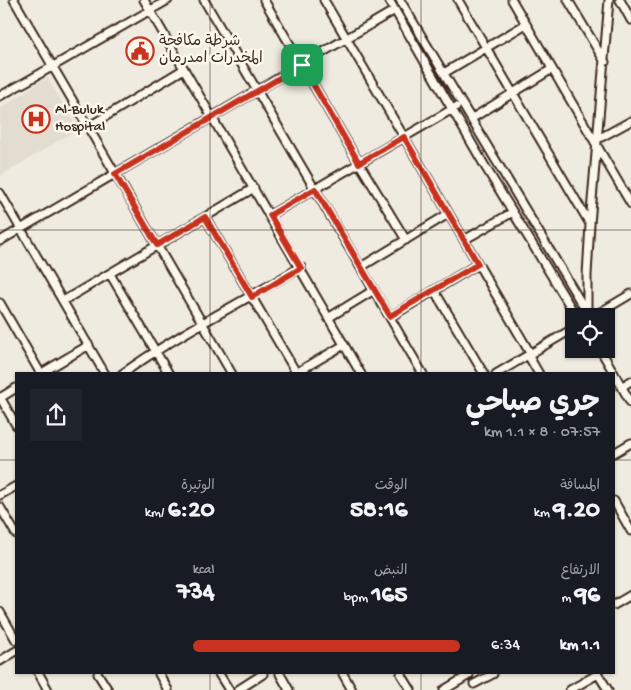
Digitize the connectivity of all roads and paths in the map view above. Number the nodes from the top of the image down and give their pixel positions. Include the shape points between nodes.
1 (14, 0) edge
2 (144, 0) edge
3 (168, 0) edge
4 (204, 0) edge
5 (264, 0) edge
6 (324, 0) edge
7 (389, 0) edge
8 (400, 0) edge
9 (458, 0) edge
10 (512, 0) edge
11 (568, 0) edge
12 (610, 0) edge
13 (620, 0) edge
14 (150, 10) junction
15 (395, 10) junction
16 (631, 20) edge
17 (526, 24) junction
18 (346, 39) junction
19 (486, 48) junction
20 (605, 62) junction
21 (302, 65) junction
22 (54, 66) junction
23 (184, 69) junction
24 (552, 69) junction
25 (444, 72) junction
26 (257, 91) junction
27 (512, 93) junction
28 (0, 96) edge
29 (462, 103) junction
30 (452, 109) junction
31 (212, 117) junction
32 (471, 119) junction
33 (631, 121) edge
34 (88, 127) junction
35 (404, 137) junction
36 (598, 143) junction
37 (359, 163) junction
38 (115, 174) junction
39 (254, 188) junction
40 (315, 189) junction
41 (0, 193) edge
42 (631, 204) edge
43 (513, 212) junction
44 (448, 214) junction
45 (270, 215) junction
46 (205, 217) junction
47 (590, 224) junction
48 (21, 228) junction
49 (406, 240) junction
50 (464, 240) junction
51 (0, 241) edge
52 (157, 245) junction
53 (478, 264) junction
54 (361, 267) junction
55 (301, 268) junction
56 (110, 274) junction
57 (374, 290) junction
58 (434, 290) junction
59 (631, 294) edge
60 (252, 297) junction
61 (63, 300) junction
62 (0, 303) edge
63 (571, 308) edge
64 (584, 308) edge
65 (588, 308) edge
66 (607, 308) edge
67 (390, 316) junction
68 (328, 318) junction
69 (203, 323) junction
70 (565, 333) edge
71 (344, 345) junction
72 (89, 346) junction
73 (156, 350) junction
74 (529, 354) junction
75 (605, 358) edge
76 (40, 372) edge
77 (44, 372) edge
78 (104, 372) edge
79 (125, 372) edge
80 (168, 372) edge
81 (231, 372) edge
82 (295, 372) edge
83 (298, 372) edge
84 (360, 372) edge
85 (422, 372) edge
86 (483, 372) edge
87 (499, 372) edge
88 (538, 372) edge
89 (613, 372) edge
90 (615, 375) edge
91 (631, 381) edge
92 (621, 386) junction
93 (15, 389) edge
94 (0, 397) edge
95 (631, 403) edge
96 (15, 423) edge
97 (631, 444) edge
98 (615, 453) edge
99 (15, 487) edge
100 (0, 496) edge
101 (0, 507) edge
102 (617, 514) edge
103 (631, 531) edge
104 (15, 532) edge
105 (631, 595) edge
106 (615, 604) edge
107 (0, 612) edge
108 (15, 638) edge
109 (15, 652) edge
110 (0, 661) edge
111 (39, 674) edge
112 (98, 674) edge
113 (158, 674) edge
114 (220, 674) edge
115 (263, 674) edge
116 (280, 674) edge
117 (343, 674) edge
118 (402, 674) edge
119 (469, 674) edge
120 (493, 674) edge
121 (476, 687) edge
122 (48, 690) edge
123 (108, 690) edge
124 (168, 690) edge
125 (229, 690) edge
126 (238, 690) edge
127 (289, 690) edge
128 (352, 690) edge
129 (411, 690) edge
130 (444, 690) edge
131 (570, 690) edge
132 (608, 690) edge

1 - 22 street
2 - 14 street
3 - 14 street
4 - 26 street
5 - 21 street
6 - 18 street
7 - 15 street
8 - 25 street
9 - 19 street
10 - 17 street
11 - 20 street
12 - 20 street
13 - 16 street
14 - 22 street
14 - 23 street
15 - 18 street
15 - 30 street
17 - 19 street
17 - 24 street
18 - 21 street
18 - 35 street
19 - 25 street
19 - 27 street
20 - 36 street
21 - 26 street
21 - 37 street
22 - 28 street
22 - 34 street
23 - 31 street
23 - 34 street
24 - 27 street
24 - 36 street
25 - 29 street
26 - 31 street
26 - 40 street
27 - 32 street
27 - 47 street
29 - 30 street
29 - 32 street
30 - 35 street
30 - 43 street
31 - 38 street
31 - 39 street
32 - 64 street
33 - 36 street
34 - 38 street
35 - 37 street
35 - 44 street
36 - 42 street
36 - 47 street
37 - 40 street
37 - 49 street
38 - 48 street
38 - 52 street
39 - 45 street
39 - 46 street
40 - 45 street
40 - 54 street
41 - 48 street
43 - 50 street
43 - 63 street
44 - 49 street
44 - 50 street
45 - 55 street
46 - 52 street
46 - 60 street
47 - 65 street
48 - 51 street
48 - 61 street
49 - 54 street
50 - 53 street
52 - 56 street
52 - 69 street
53 - 58 street
53 - 74 street
54 - 57 street
55 - 60 street
55 - 68 street
56 - 61 street
56 - 73 street
57 - 67 street
57 - 68 street
58 - 67 street
58 - 86 street
59 - 66 street
60 - 69 street
60 - 82 street
61 - 72 street
62 - 76 street
67 - 85 street
68 - 71 street
69 - 73 street
69 - 81 street
70 - 74 street
71 - 83 street
71 - 84 street
72 - 77 street
72 - 78 street
73 - 79 street
73 - 80 street
74 - 87 street
74 - 88 street
75 - 89 street
90 - 92 street
91 - 92 street
92 - 95 street
93 - 94 street
94 - 96 street
97 - 98 street
99 - 100 street
101 - 104 street
102 - 103 street
105 - 106 street
107 - 108 street
109 - 110 street
111 - 122 street
112 - 123 street
113 - 124 street
114 - 125 street
115 - 126 street
116 - 127 street
117 - 128 street
118 - 129 street
119 - 121 street
119 - 130 street
120 - 121 street
131 - 132 street via 598,674

